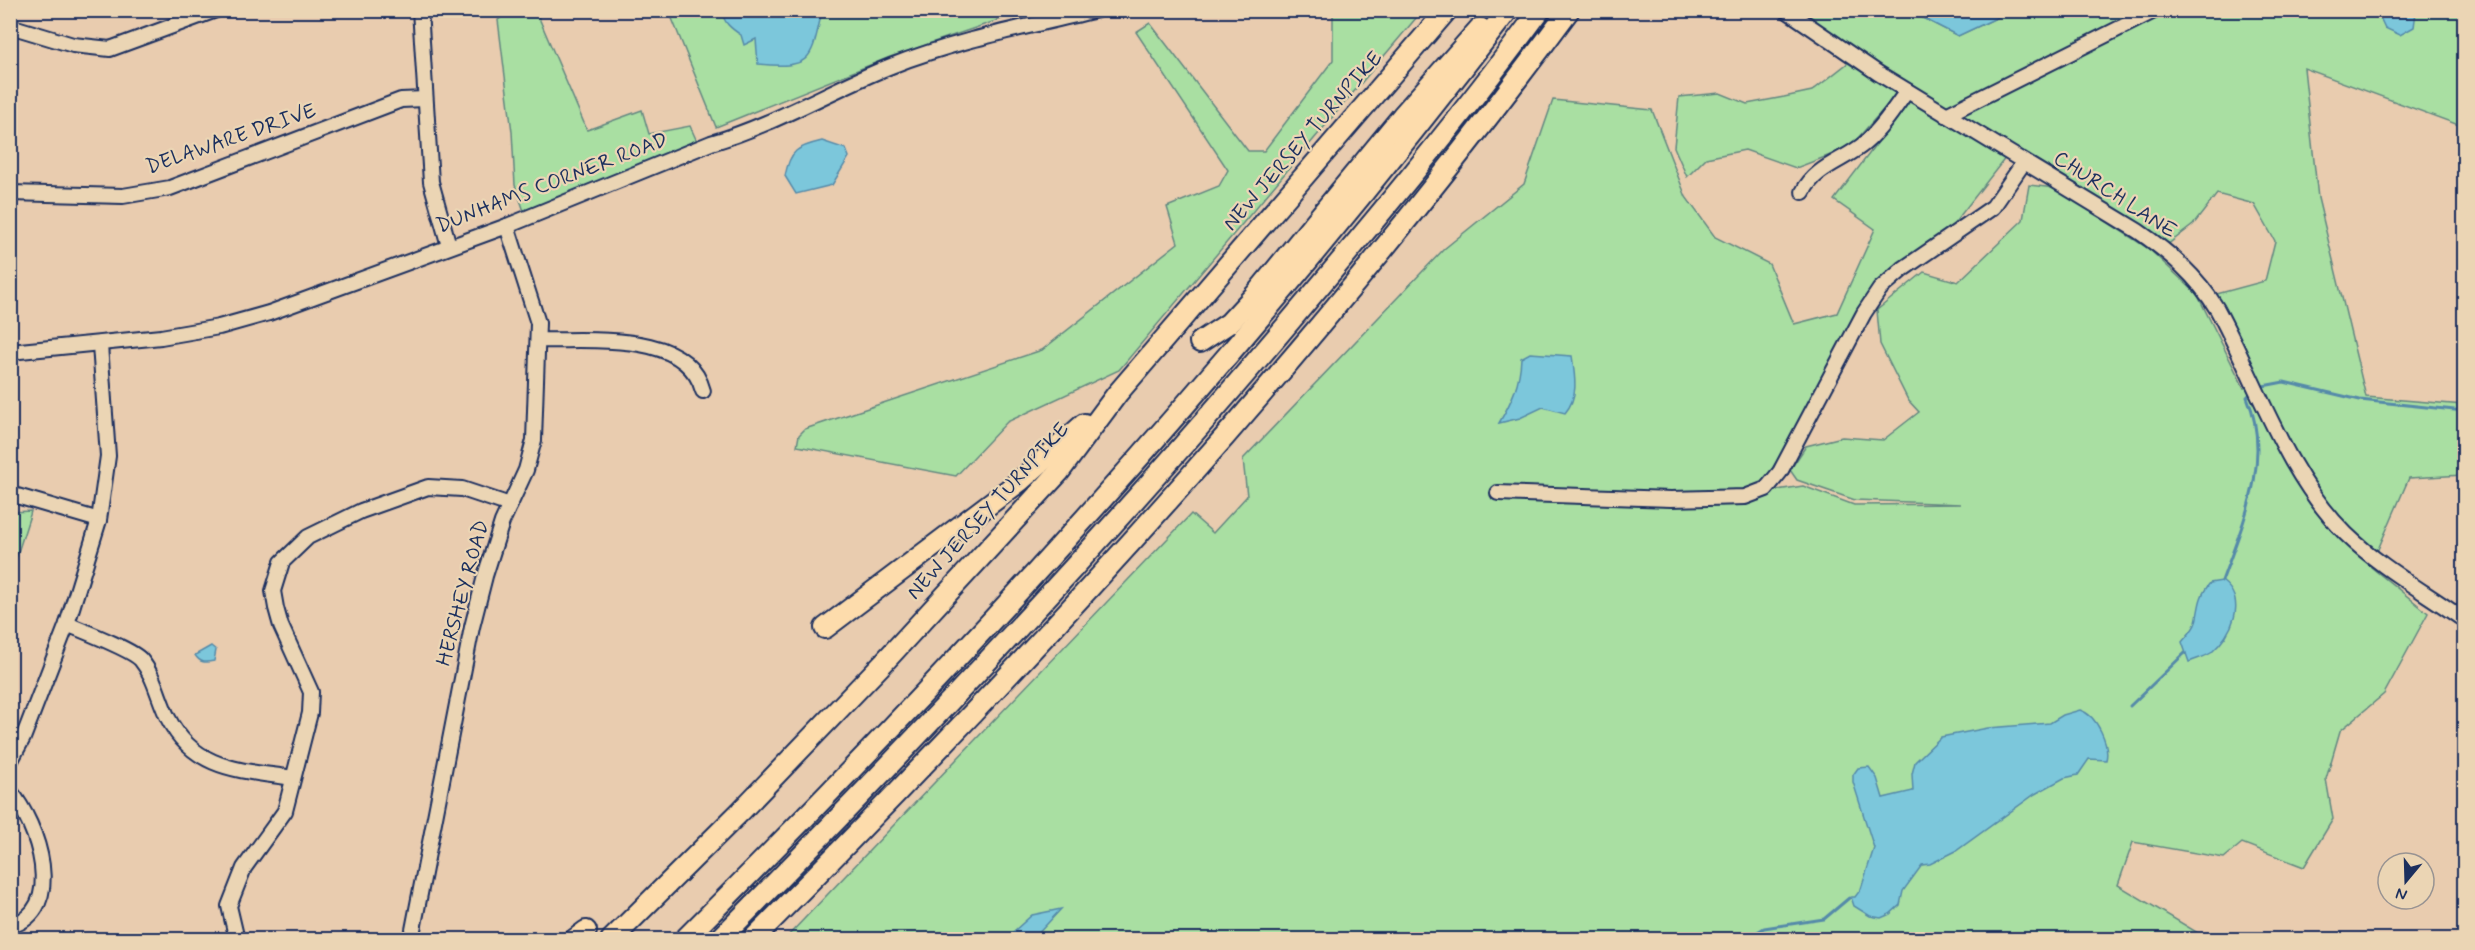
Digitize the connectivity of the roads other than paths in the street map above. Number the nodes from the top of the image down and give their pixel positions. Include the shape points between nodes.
1 (216, 10) edge
2 (420, 10) edge
3 (1097, 10) edge
4 (1447, 10) edge
5 (1495, 10) edge
6 (1508, 10) edge
7 (1540, 10) edge
8 (1569, 10) edge
9 (1786, 10) edge
10 (2156, 10) edge
11 (10, 26) edge
12 (1907, 91) junction
13 (425, 99) junction
14 (1946, 115) junction
15 (2024, 162) junction
16 (1803, 192) dead end
17 (10, 193) edge
18 (507, 226) junction
19 (449, 246) junction
20 (538, 340) junction
21 (1200, 342) dead end
22 (100, 345) junction
23 (10, 352) edge
24 (703, 391) dead end
25 (1117, 394) junction
26 (1498, 493) dead end
27 (17, 496) dead end
28 (510, 505) junction
29 (99, 520) junction
30 (2464, 620) edge
31 (67, 624) junction
32 (825, 628) dead end
33 (10, 762) edge
34 (293, 778) junction
35 (10, 792) edge
36 (10, 926) edge
37 (237, 939) edge
38 (411, 939) edge
39 (612, 939) edge
40 (684, 939) edge
41 (719, 939) edge
42 (752, 939) edge

1 - 11 street via 110,49 73,45
2 - 13 street
3 - 18 street, DUNHAMS CORNER ROAD via 966,40 893,66 740,135 711,143
4 - 25 highway, NEW JERSEY TURNPIKE
5 - 21 highway via 1243,309
6 - 40 highway via 1347,214 1095,506 910,706
7 - 41 highway via 1372,225 1122,516 937,716
8 - 42 highway via 1381,251 1206,456 1028,653
9 - 12 street, CHURCH LANE
10 - 14 street
12 - 14 street, CHURCH LANE
12 - 16 street via 1866,142 1819,171
13 - 17 street, DELAWARE DRIVE via 401,100 170,188 123,196
13 - 19 street via 431,182
14 - 15 street, CHURCH LANE
15 - 26 street via 1993,207 1903,268 1880,289 1780,472 1766,489 1745,497 1671,499
15 - 30 street, CHURCH LANE via 2138,231 2191,274 2217,309 2287,449 2325,511 2374,559
18 - 19 street, DUNHAMS CORNER ROAD
18 - 20 street, HERSHEY ROAD via 538,323
19 - 22 street, DUNHAMS CORNER ROAD via 269,313 219,327
20 - 24 street via 641,344 664,349 692,367
20 - 28 street, HERSHEY ROAD via 534,440
22 - 23 street, DUNHAMS CORNER ROAD
22 - 29 street via 108,456
25 - 32 highway via 1020,481
25 - 39 highway, NEW JERSEY TURNPIKE via 1059,472 985,555 740,812
27 - 29 street
28 - 34 street via 462,489 428,487 361,511 308,537 282,562 273,591 276,608 310,692 310,713
28 - 38 street, HERSHEY ROAD via 472,627
29 - 31 street
31 - 33 street
31 - 34 street via 140,657 168,718 202,758 224,768
34 - 37 street via 285,811 244,868 229,906
35 - 36 street via 23,807 36,834 43,882 38,907 26,921

